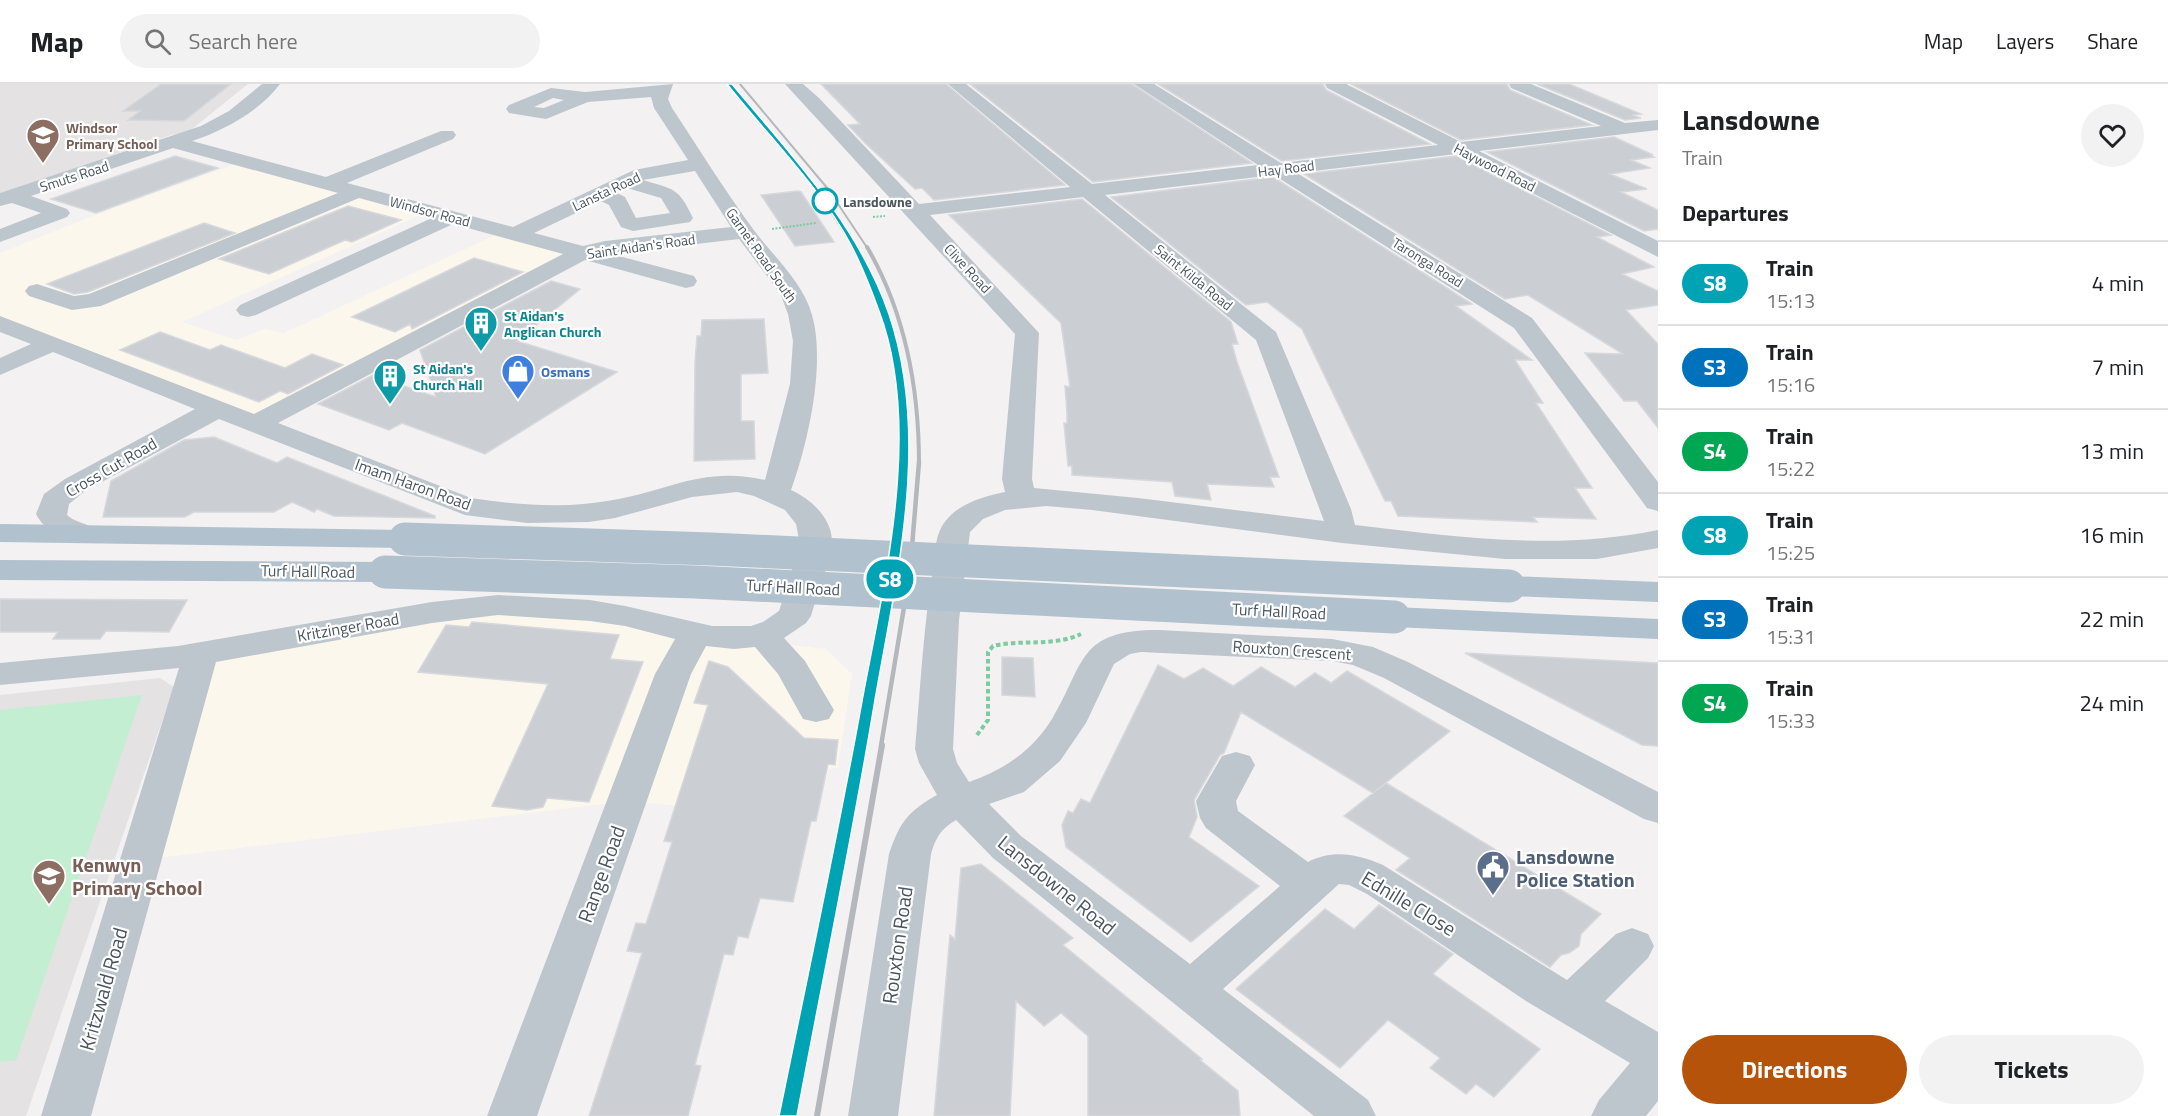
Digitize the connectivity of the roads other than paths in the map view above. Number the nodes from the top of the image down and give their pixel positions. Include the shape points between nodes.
1 (272, 84) edge
2 (792, 84) edge
3 (956, 84) edge
4 (1142, 84) edge
5 (1333, 84) edge
6 (1517, 84) edge
7 (662, 88) edge
8 (585, 96) dead end
9 (1658, 124) edge
10 (1621, 129) junction
11 (447, 135) dead end
12 (174, 142) junction
13 (1658, 145) edge
14 (1457, 147) junction
15 (701, 164) junction
16 (1278, 169) junction
17 (625, 181) junction
18 (327, 184) junction
19 (1087, 191) junction
20 (357, 192) junction
21 (600, 193) junction
22 (6, 198) edge
23 (914, 211) junction
24 (452, 217) junction
25 (745, 232) junction
26 (516, 234) junction
27 (0, 236) edge
28 (1658, 249) edge
29 (583, 253) junction
30 (686, 281) dead end
31 (37, 291) dead end
32 (248, 310) dead end
33 (3, 326) edge
34 (53, 343) junction
35 (0, 367) edge
36 (216, 409) junction
37 (255, 424) junction
38 (775, 492) junction
39 (1021, 498) junction
40 (1658, 502) edge
41 (0, 533) edge
42 (84, 534) junction
43 (1342, 534) junction
44 (1658, 539) edge
45 (0, 570) edge
46 (1658, 592) edge
47 (1658, 629) edge
48 (695, 634) junction
49 (762, 634) junction
50 (201, 654) junction
51 (0, 674) edge
52 (816, 710) dead end
53 (1236, 765) dead end
54 (962, 799) junction
55 (1658, 809) edge
56 (1308, 885) junction
57 (1632, 946) dead end
58 (1190, 992) junction
59 (1572, 1004) junction
60 (1658, 1056) edge
61 (1658, 1065) edge
62 (66, 1116) edge
63 (512, 1116) edge
64 (873, 1116) edge
65 (1351, 1116) edge
66 (1616, 1116) edge

1 - 12 street, Smuts Road via 218,126
2 - 23 street, Clive Road
3 - 19 street, Saint Kilda Road
4 - 16 street, Taronga Road
5 - 14 street, Haywood Road
6 - 10 street
7 - 8 street
7 - 15 street, Garnet Road South via 659,99 663,108
9 - 10 street, Hay Road
10 - 13 street
10 - 14 street, Hay Road
11 - 18 street
12 - 18 street, Windsor Road
12 - 22 street, Smuts Road
14 - 16 street, Hay Road
14 - 28 street, Haywood Road
15 - 17 street, Lansta Road via 647,172
15 - 25 street, Garnet Road South
16 - 19 street, Hay Road
16 - 40 street, Taronga Road via 1523,323
17 - 21 street, Lansta Road
17 - 21 street via 668,194 683,218 633,225 628,223 618,201
18 - 20 street, Windsor Road
19 - 23 street, Hay Road
19 - 43 street, Saint Kilda Road via 1268,337
20 - 24 street, Windsor Road
20 - 31 street via 93,301 72,303
21 - 26 street, Lansta Road
22 - 27 street via 60,213
23 - 39 street, Clive Road via 1027,333 1017,479
24 - 26 street, Windsor Road
24 - 32 street
25 - 29 street, Saint Aidan's Road
25 - 38 street, Garnet Road South via 791,292 805,341 802,384 784,469
26 - 29 street, Windsor Road
29 - 30 street, Windsor Road
29 - 37 street, Saint Aidan's Road
33 - 34 street, Imam Haron Road
34 - 35 street
34 - 36 street, Imam Haron Road
36 - 37 street, Imam Haron Road
36 - 42 street, Cross Cut Road via 86,479 55,501 51,514 54,521
37 - 38 street, Imam Haron Road via 449,501 508,513 590,513 717,484 756,486
38 - 49 street, Imam Haron Road via 804,511 816,532 816,544 794,616
39 - 43 street via 1100,503
39 - 54 street, Lansdowne Road via 980,510 959,525 953,539 942,620 934,749 937,764
41 - 42 main road, Turf Hall Road
42 - 46 main road, Turf Hall Road, bridge via 405,538 711,549
43 - 44 street via 1558,553 1611,549
45 - 47 main road, Turf Hall Road, bridge via 385,572 695,582
48 - 49 street, Imam Haron Road via 738,639
48 - 50 street, Kritzinger Road via 625,616 527,604 462,607
48 - 63 street, Range Road via 673,674
49 - 52 street via 793,669
50 - 51 street, Kritzinger Road
50 - 62 street, Kritzwald Road
53 - 56 street via 1216,801 1220,818
54 - 55 street, Rouxton Crescent via 1010,782 1047,752 1068,723 1094,668 1107,652 1128,644 1159,641 1362,655
54 - 58 street, Lansdowne Road via 1007,847
54 - 64 street, Rouxton Road via 930,817 913,840
56 - 58 street, Ednille Close
56 - 59 street, Ednille Close via 1333,869 1348,868 1362,873
57 - 59 street
58 - 65 street, Lansdowne Road
59 - 60 street, Ednille Close
61 - 66 street

